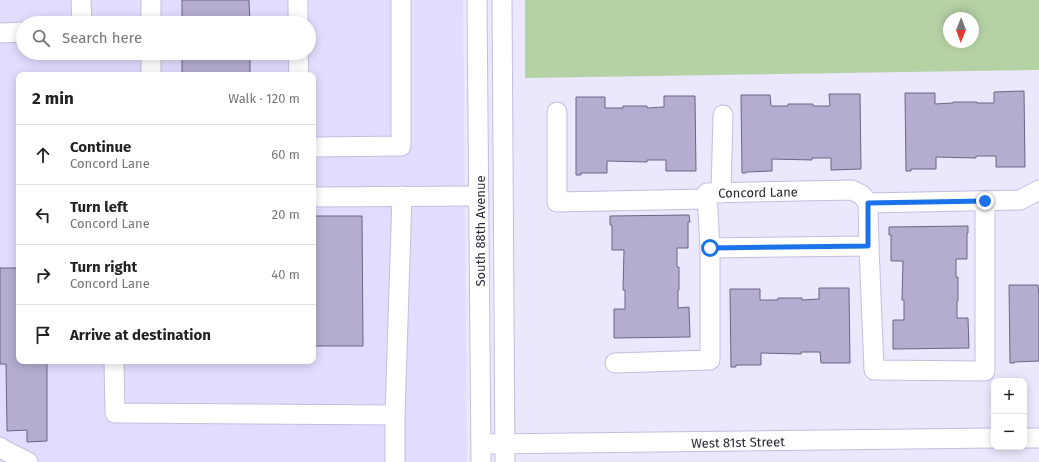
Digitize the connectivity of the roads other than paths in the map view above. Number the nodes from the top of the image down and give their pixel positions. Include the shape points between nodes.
1 (81, 0) edge
2 (151, 0) edge
3 (298, 0) edge
4 (401, 0) edge
5 (478, 0) edge
6 (502, 0) edge
7 (82, 16) edge
8 (151, 16) edge
9 (298, 16) edge
10 (16, 32) edge
11 (0, 33) edge
12 (151, 60) edge
13 (298, 60) edge
14 (151, 72) edge
15 (299, 72) edge
16 (557, 112) dead end
17 (723, 115) dead end
18 (316, 147) edge
19 (1039, 190) edge
20 (402, 196) junction
21 (479, 196) junction
22 (714, 196) junction
23 (316, 197) edge
24 (985, 201) junction
25 (868, 203) junction
26 (868, 246) junction
27 (710, 248) junction
28 (615, 363) dead end
29 (114, 364) edge
30 (395, 415) junction
31 (991, 438) edge
32 (1027, 438) edge
33 (1039, 438) edge
34 (0, 447) edge
35 (481, 453) edge
36 (505, 453) edge
37 (28, 462) edge
38 (395, 462) edge

1 - 7 street
2 - 8 street
3 - 9 street
4 - 18 street via 401,146
5 - 21 street, South 88th Avenue
6 - 36 street, South 88th Avenue
10 - 11 street
12 - 14 street
13 - 15 street
16 - 22 street via 557,202
17 - 22 street
19 - 24 street via 1020,200
20 - 21 street
20 - 23 street
20 - 30 street
21 - 35 street, South 88th Avenue
22 - 25 street, Concord Lane via 852,190 862,195
22 - 27 street, Concord Lane
24 - 25 street
24 - 26 street via 984,371 874,370
25 - 26 street
26 - 27 street
27 - 28 street, Concord Lane via 710,360
29 - 30 street via 115,413
30 - 38 street
31 - 36 street, West 81st Street
32 - 33 street
34 - 37 street
35 - 36 street, West 81st Street

